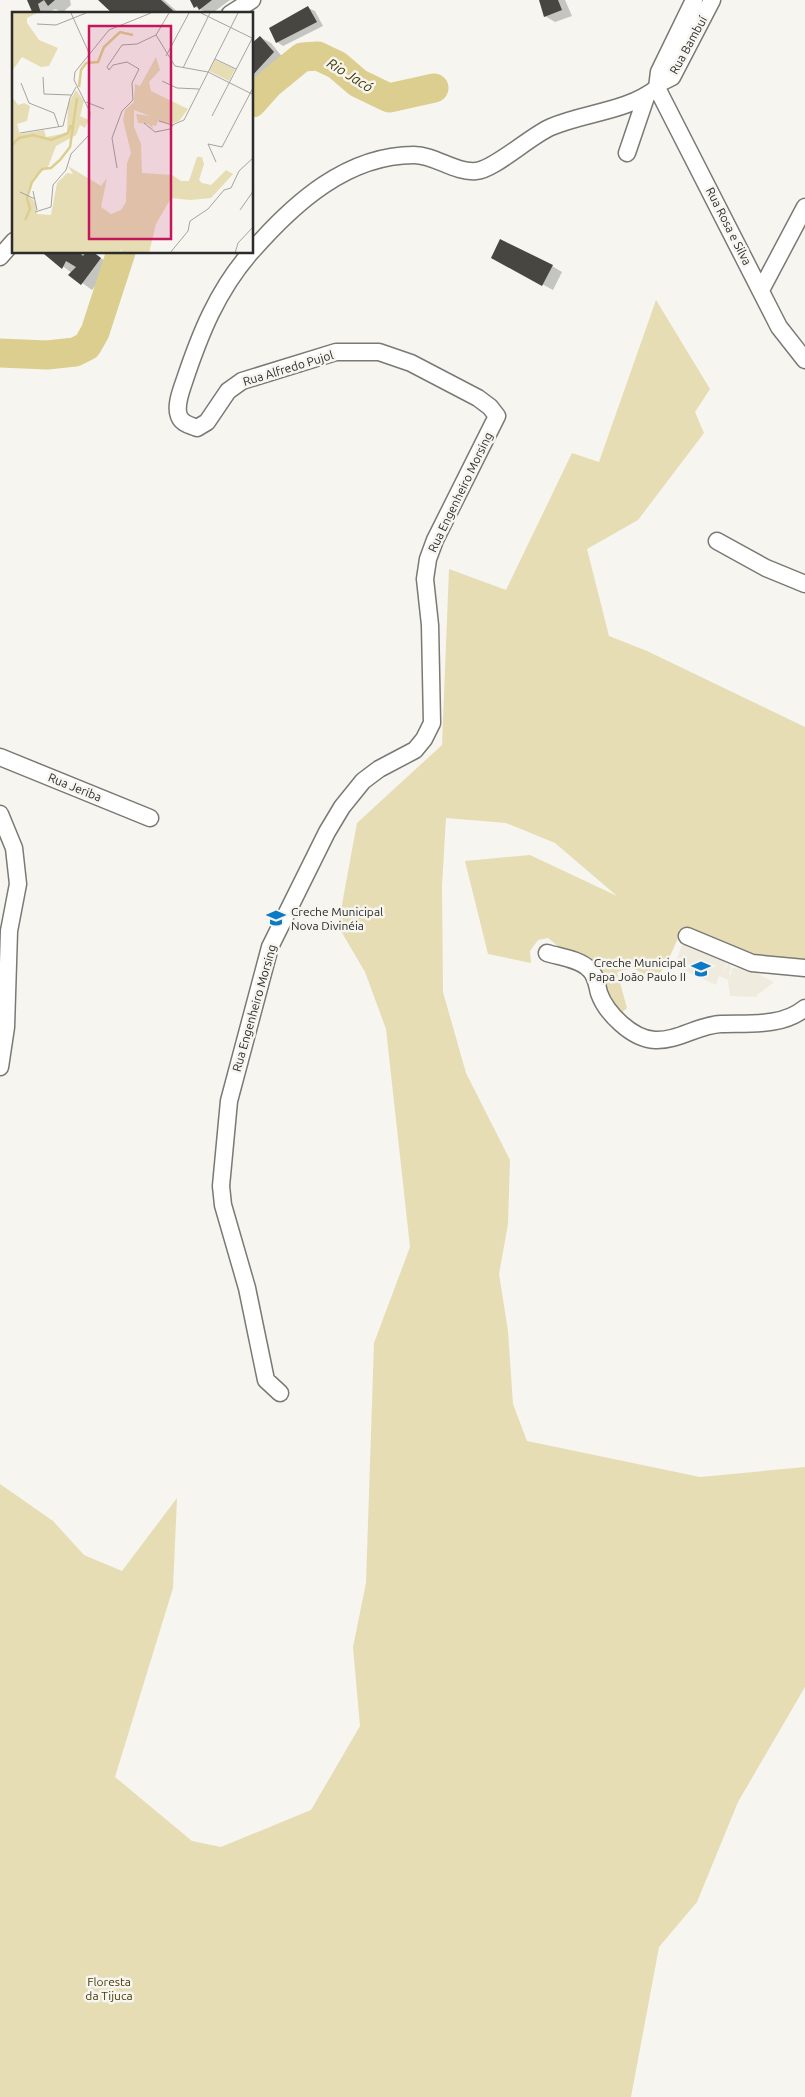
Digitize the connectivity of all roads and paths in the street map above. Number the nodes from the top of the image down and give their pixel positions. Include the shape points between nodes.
1 (252, 0) edge
2 (694, 0) edge
3 (712, 0) edge
4 (233, 12) edge
5 (654, 90) junction
6 (627, 153) dead end
7 (805, 207) edge
8 (12, 243) edge
9 (254, 250) edge
10 (251, 254) edge
11 (0, 257) edge
12 (761, 290) junction
13 (805, 360) edge
14 (497, 416) joint
15 (717, 541) dead end
16 (805, 584) edge
17 (0, 756) edge
18 (0, 814) edge
19 (150, 818) dead end
20 (5, 934) edge
21 (687, 936) dead end
22 (547, 953) dead end
23 (805, 968) edge
24 (805, 1008) edge
25 (0, 1067) edge
26 (280, 1393) dead end

1 - 4 street
2 - 5 street, Rua Bambuí via 659,72
3 - 5 street, Rua Bambuí via 672,77
5 - 6 street
5 - 9 street, Rua Alfredo Pujol via 632,103 552,127 530,138 491,167 477,172 416,155 391,157 359,166 324,184 295,206
5 - 12 street, Rua Rosa e Silva
7 - 12 street
8 - 11 street
10 - 14 street, Rua Alfredo Pujol via 204,324 179,400 178,415 186,424 197,428 207,422 228,391 242,381 336,352 379,352 411,363 478,398
12 - 13 street, Rua Rosa e Silva via 779,327
14 - 26 street, Rua Engenheiro Morsing via 428,559 425,579 430,624 432,723 415,750 364,781 342,807 327,832 270,947 229,1101 221,1186 223,1205 247,1288 266,1380
15 - 16 street via 766,568
17 - 19 street, Rua Jeriba
18 - 20 street via 14,848 18,884
20 - 25 street via 6,1027
21 - 23 street via 752,963
22 - 24 street via 590,969 606,1008 628,1028 653,1040 681,1036 706,1025 774,1021 798,1014

